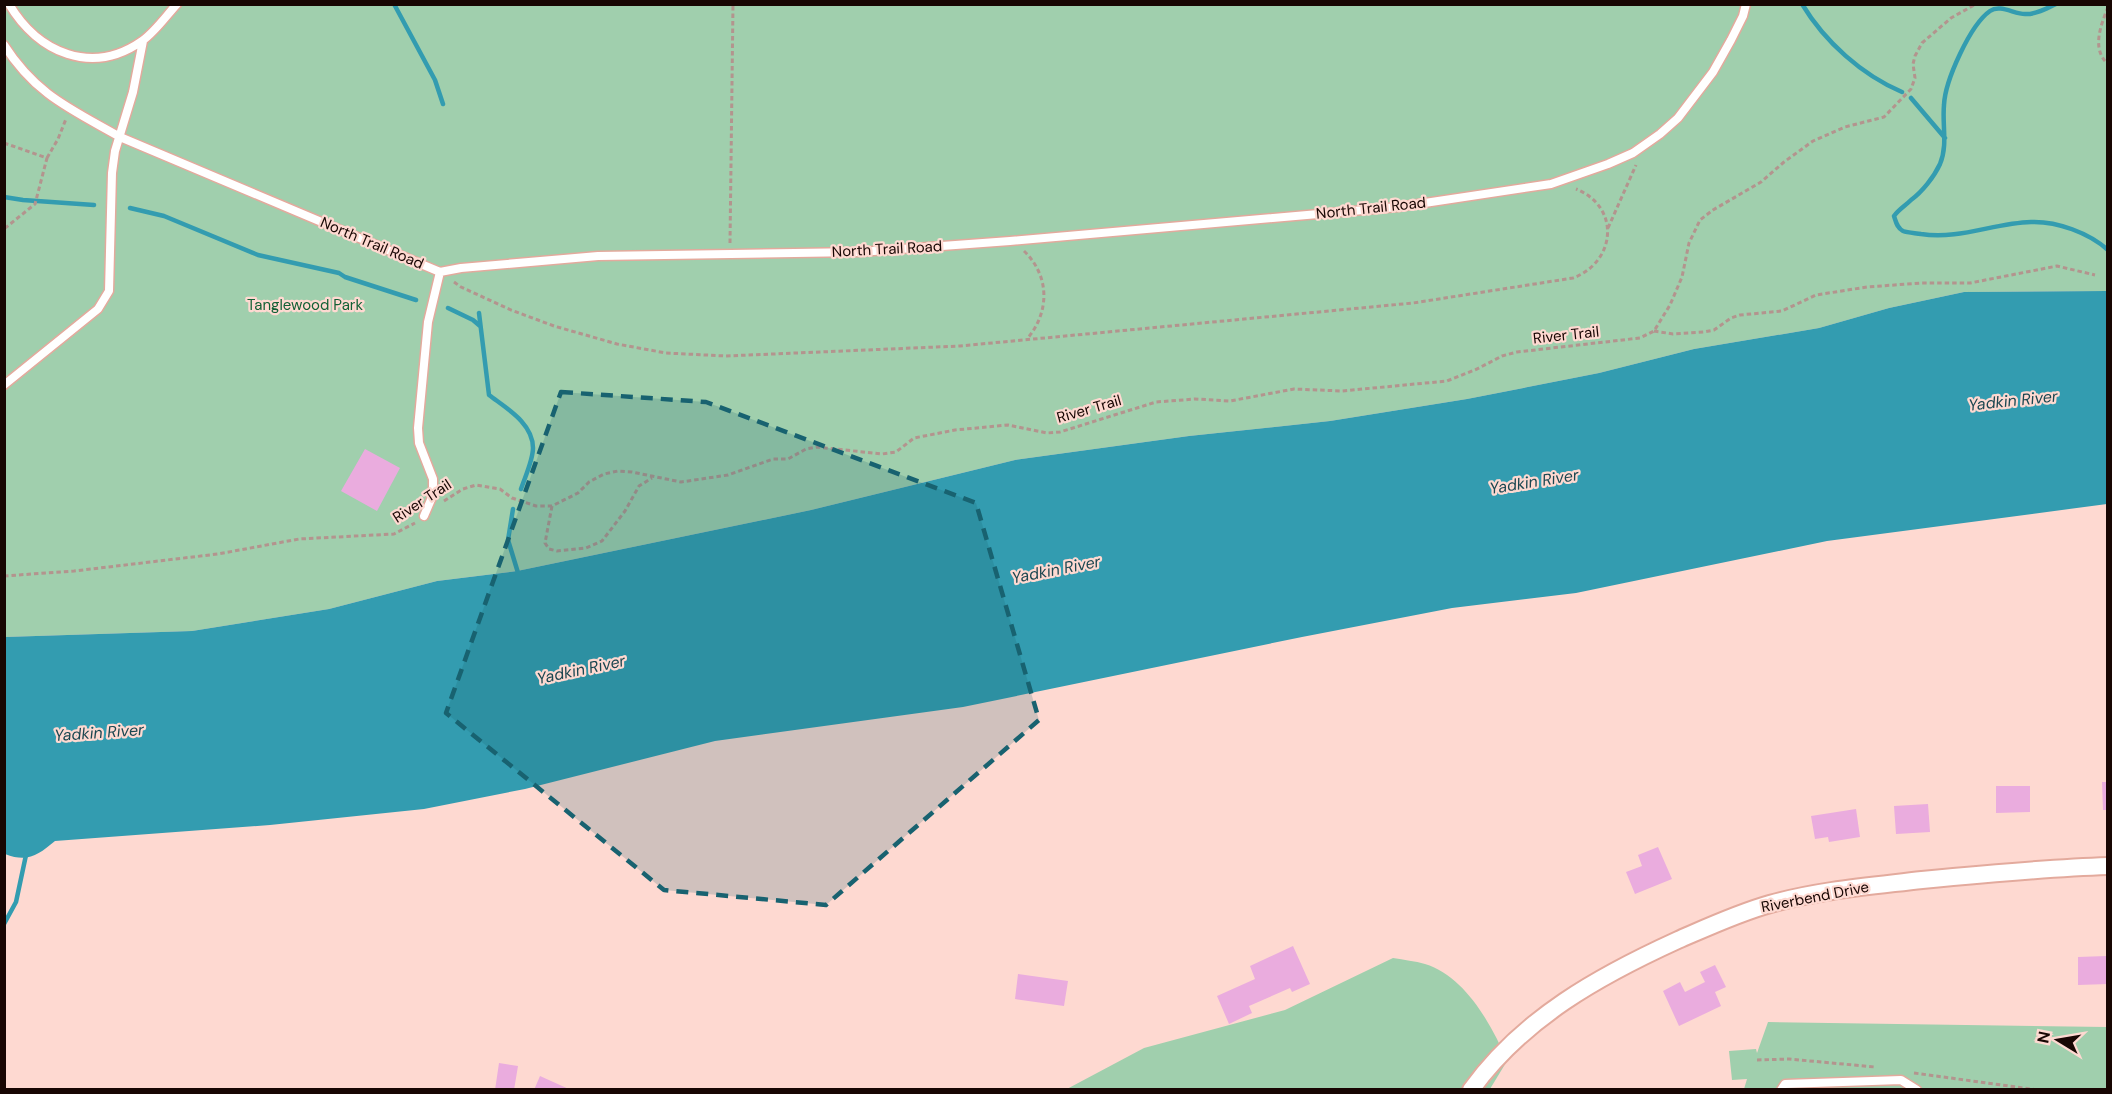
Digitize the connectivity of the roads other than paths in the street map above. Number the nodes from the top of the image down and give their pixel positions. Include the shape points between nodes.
1 (9, 4) edge
2 (177, 4) edge
3 (1746, 4) edge
4 (143, 41) junction
5 (4, 45) edge
6 (120, 137) junction
7 (440, 272) junction
8 (4, 385) edge
9 (424, 516) road end
10 (2108, 866) edge
11 (1471, 1089) edge
12 (1781, 1089) edge
13 (1917, 1089) edge

1 - 4 lane via 40,42 70,56 108,56
2 - 4 lane
3 - 7 lane, North Trail Road via 1713,72 1678,118 1633,153 1551,184 1398,207 1010,242 860,252 598,256
4 - 6 lane
5 - 6 lane, North Trail Road via 30,80 48,96
6 - 7 lane, North Trail Road
6 - 8 lane via 112,173 109,291 104,302
7 - 9 lane via 428,322 418,428 419,443 433,479 433,495
10 - 11 street, Riverbend Drive via 1870,886 1804,896 1741,913 1575,992 1509,1046
12 - 13 lane via 1785,1084 1901,1080

